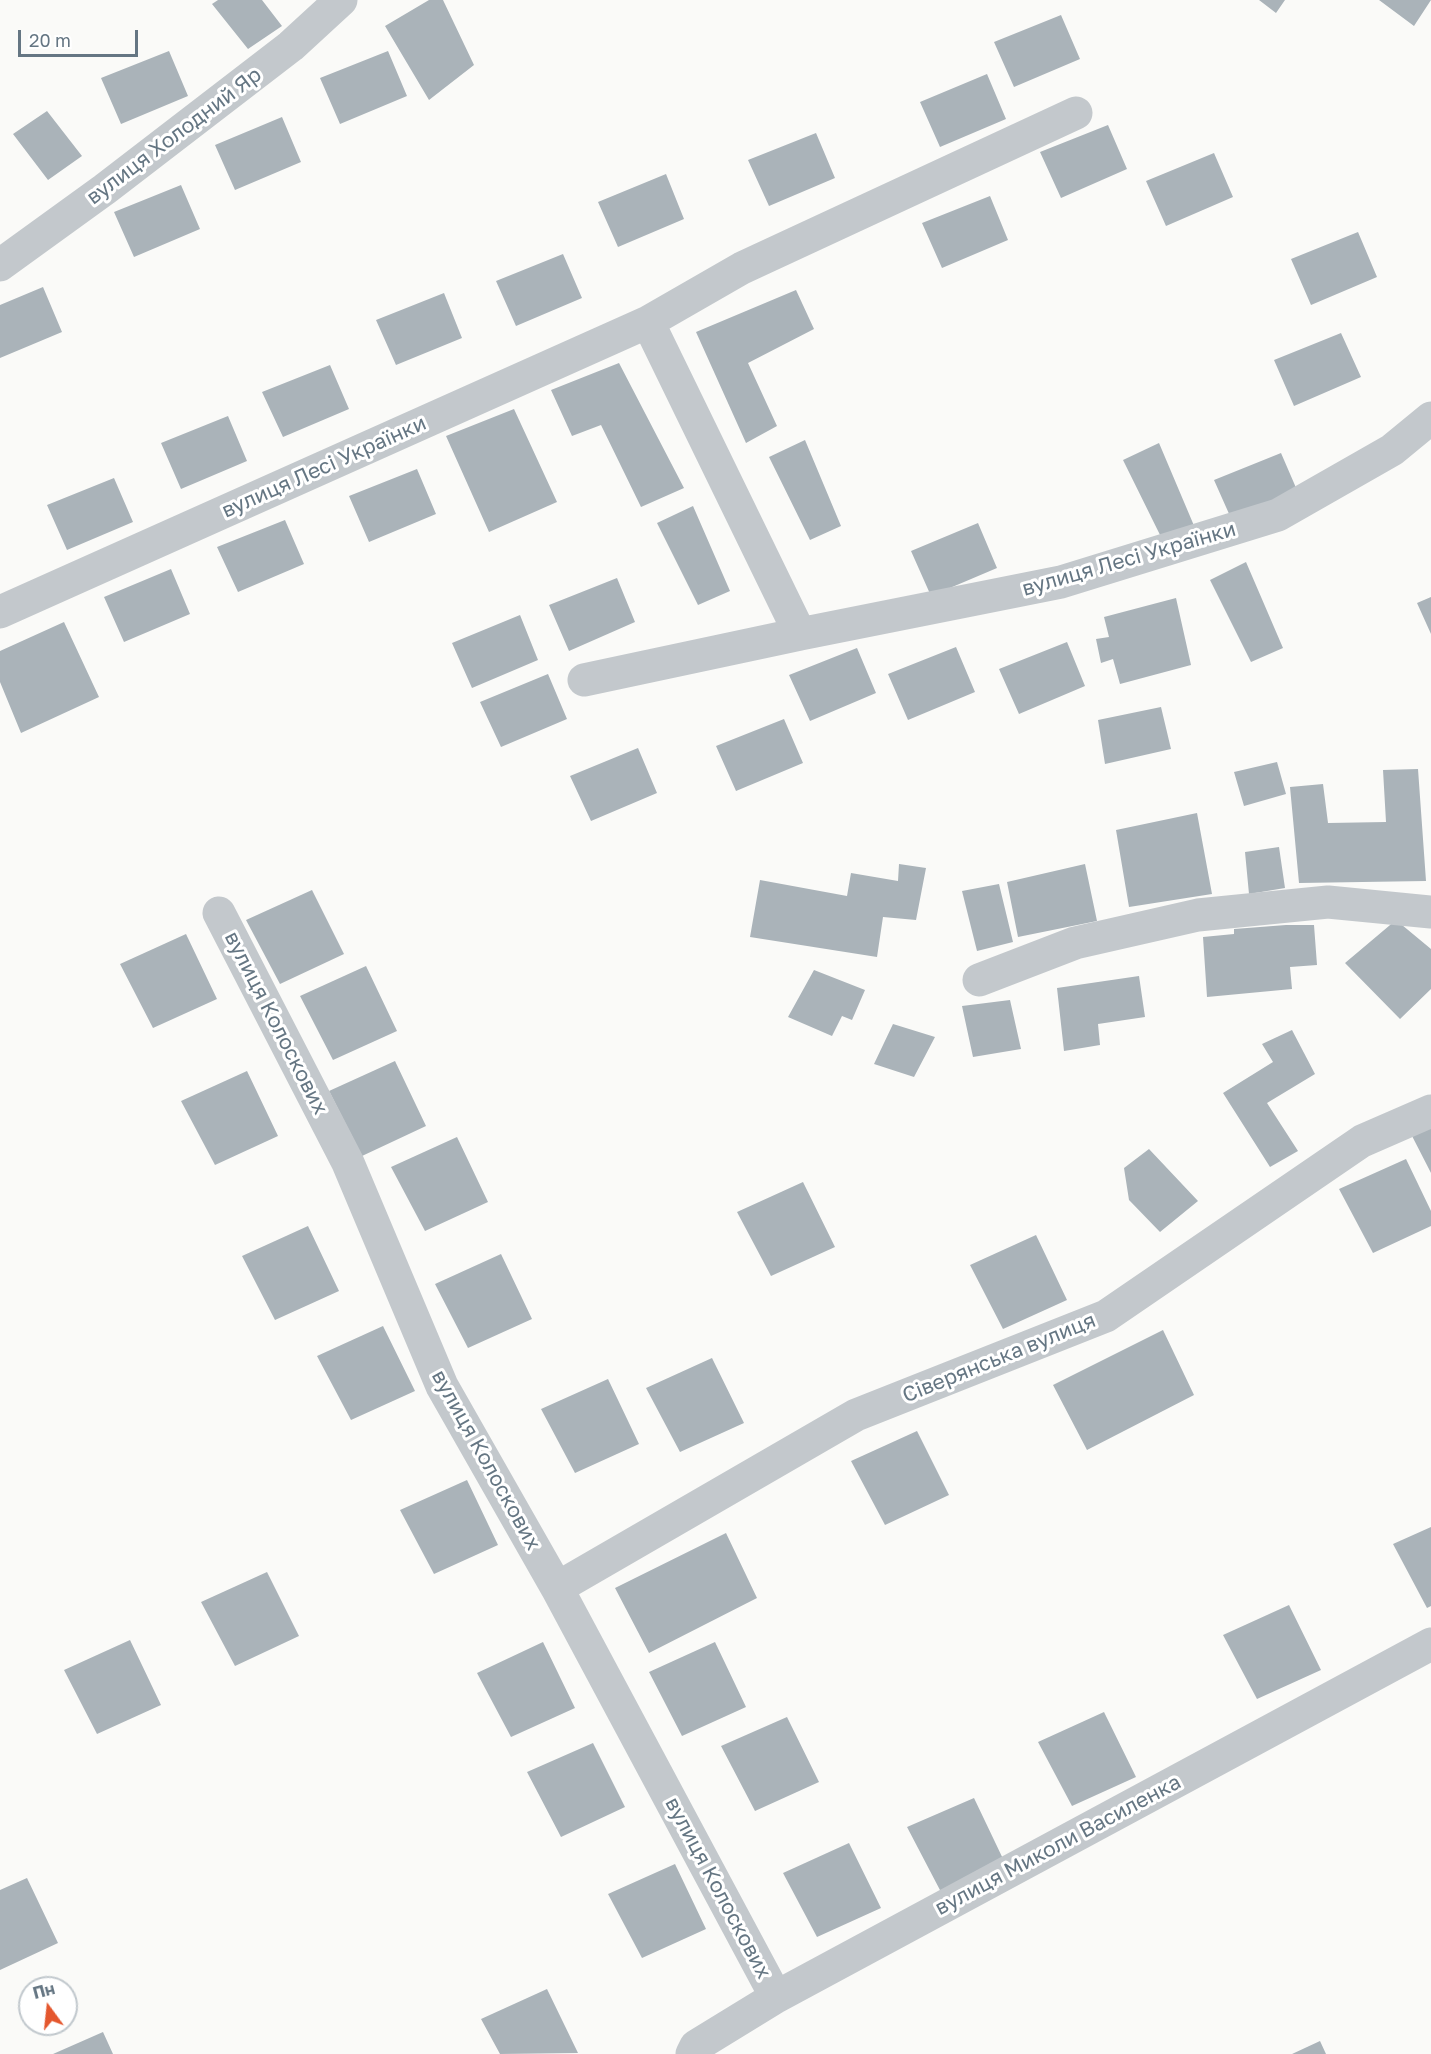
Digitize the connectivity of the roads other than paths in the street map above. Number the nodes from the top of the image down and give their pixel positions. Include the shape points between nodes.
1 (341, 0) edge
2 (1076, 113) dead end
3 (0, 264) edge
4 (648, 322) junction
5 (1431, 417) edge
6 (0, 612) edge
7 (800, 634) junction
8 (584, 680) dead end
9 (1431, 912) edge
10 (219, 913) dead end
11 (980, 980) dead end
12 (1431, 1111) edge
13 (557, 1588) junction
14 (1431, 1644) edge
15 (776, 1997) junction
16 (692, 2054) edge

1 - 3 street, вулиця Холодний Яр via 291,46
2 - 4 street, вулиця Лесі Українки via 741,268
4 - 6 street, вулиця Лесі Українки
4 - 7 street
5 - 7 street, вулиця Лесі Українки via 1392,450 1278,515 1061,582
7 - 8 street, вулиця Лесі Українки
9 - 11 street via 1328,902 1198,915 1076,943
10 - 13 street, вулиця Колоскових via 348,1163 442,1386
12 - 13 street, Сіверянська вулиця via 1362,1141 1107,1316 856,1414
13 - 15 street, вулиця Колоскових
14 - 15 street, вулиця Миколи Василенка
15 - 16 street, вулиця Миколи Василенка via 696,2046

